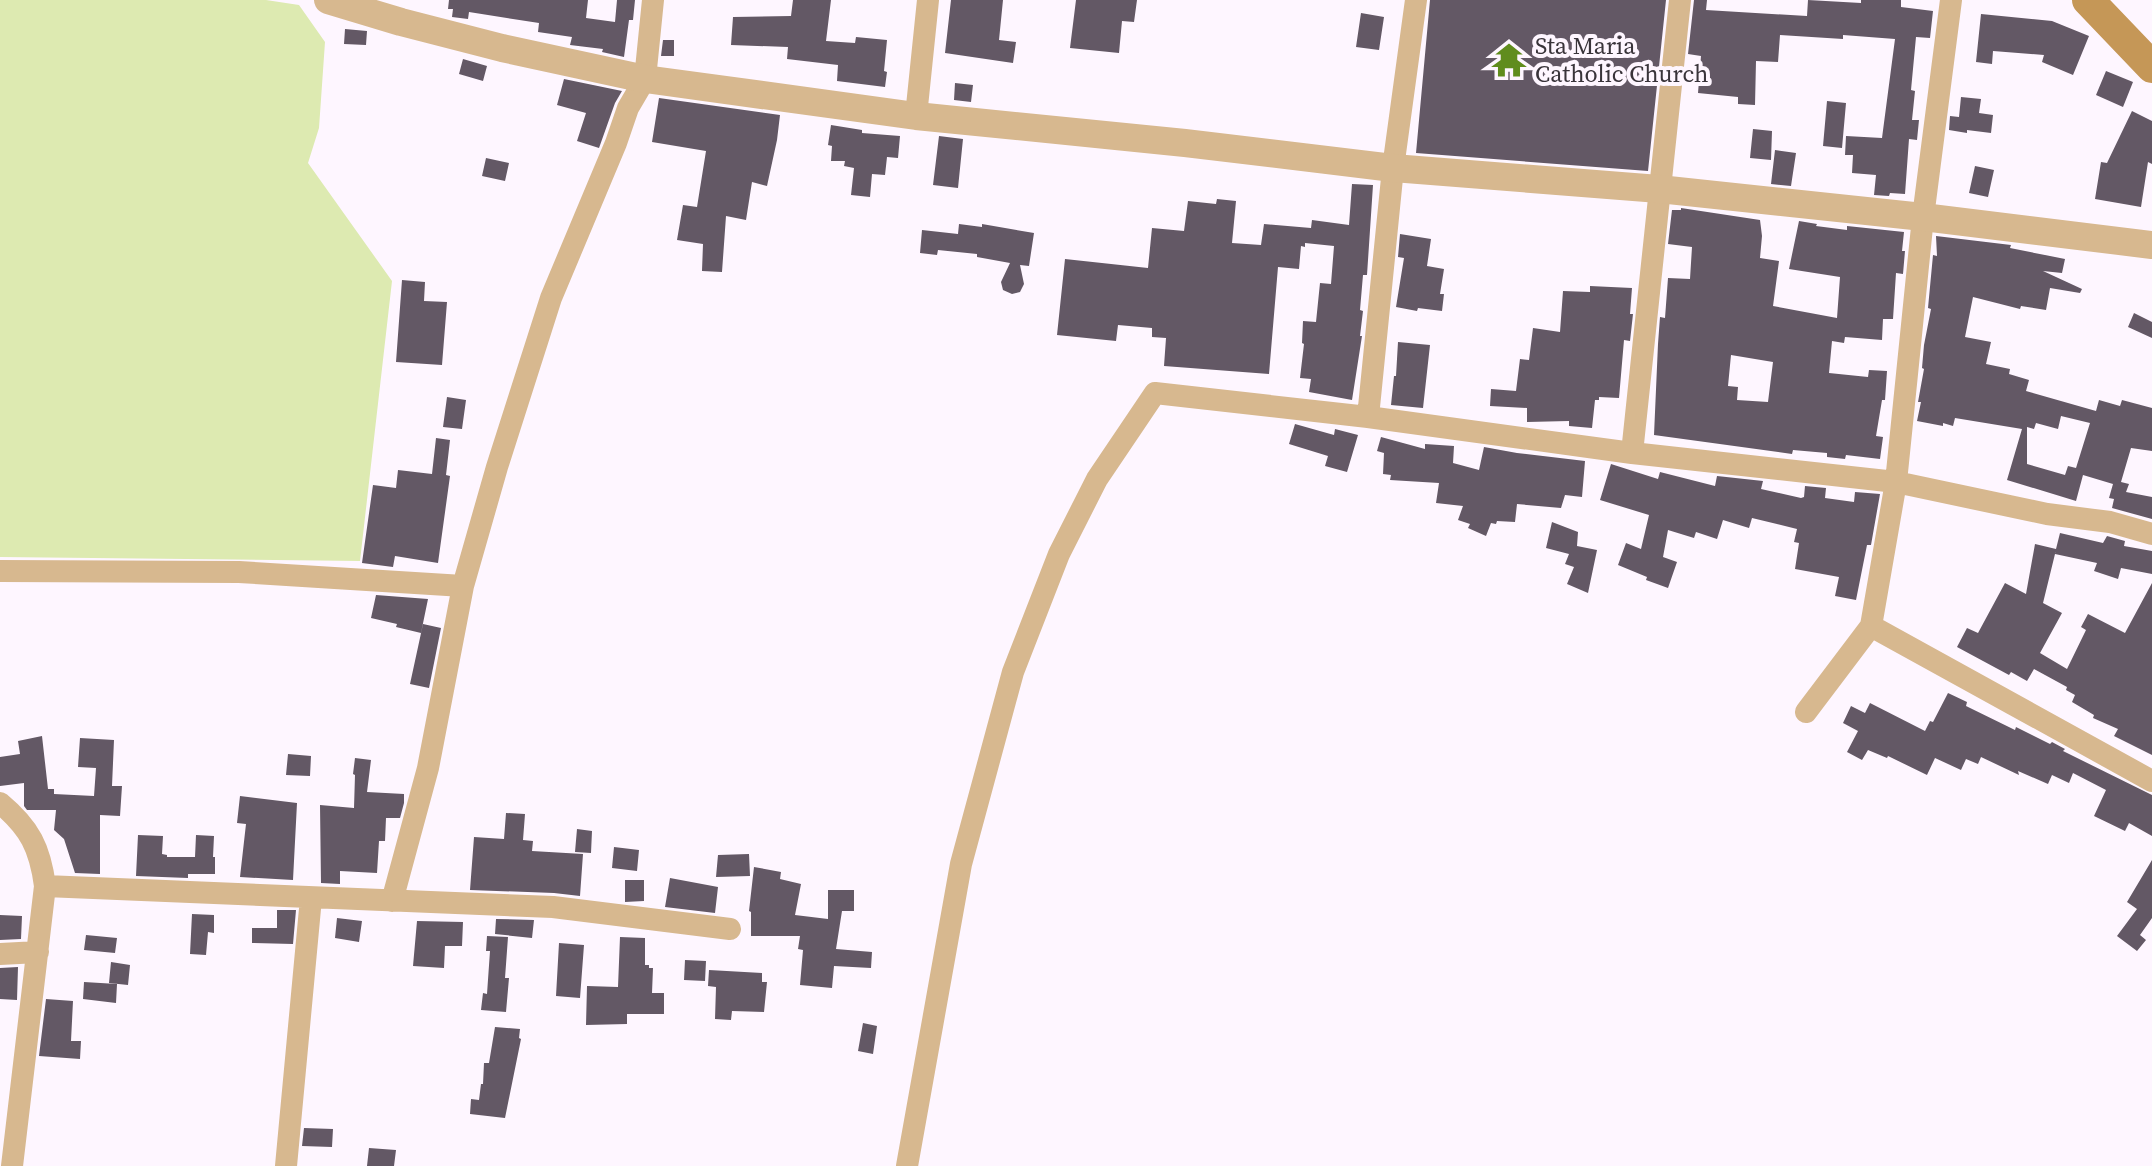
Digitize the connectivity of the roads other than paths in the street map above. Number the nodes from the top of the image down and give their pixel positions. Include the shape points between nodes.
1 (328, 0) edge
2 (653, 0) edge
3 (928, 0) edge
4 (1416, 0) edge
5 (1680, 0) edge
6 (1951, 0) edge
7 (2088, 0) edge
8 (402, 11) edge
9 (2152, 67) edge
10 (645, 79) junction
11 (916, 116) junction
12 (1393, 168) junction
13 (1659, 189) junction
14 (1923, 217) junction
15 (2152, 245) edge
16 (1368, 417) junction
17 (1632, 453) junction
18 (1896, 482) junction
19 (2152, 534) edge
20 (0, 571) edge
21 (463, 586) junction
22 (1871, 626) junction
23 (1806, 712) dead end
24 (2152, 781) edge
25 (0, 803) edge
26 (45, 886) junction
27 (311, 898) junction
28 (392, 901) junction
29 (730, 929) dead end
30 (38, 952) junction
31 (0, 954) edge
32 (12, 1166) edge
33 (286, 1166) edge
34 (907, 1166) edge

1 - 8 street
2 - 10 street
3 - 11 street
4 - 12 street
5 - 13 street
6 - 14 street
7 - 9 main road
8 - 10 street via 502,48
10 - 11 street
10 - 21 street via 628,108 551,298
11 - 12 street
12 - 13 street
12 - 16 street
13 - 14 street
13 - 17 street
14 - 15 street
14 - 18 street
16 - 17 street
16 - 34 street via 1155,393 1097,479 1059,554 1013,672 961,864
17 - 18 street
18 - 19 street
18 - 22 street
20 - 21 street via 239,572
21 - 28 street via 428,768
22 - 23 street
22 - 24 street
25 - 26 street via 30,835
26 - 27 street
26 - 30 street
27 - 28 street
27 - 33 street
28 - 29 street via 553,907
30 - 31 street
30 - 32 street

